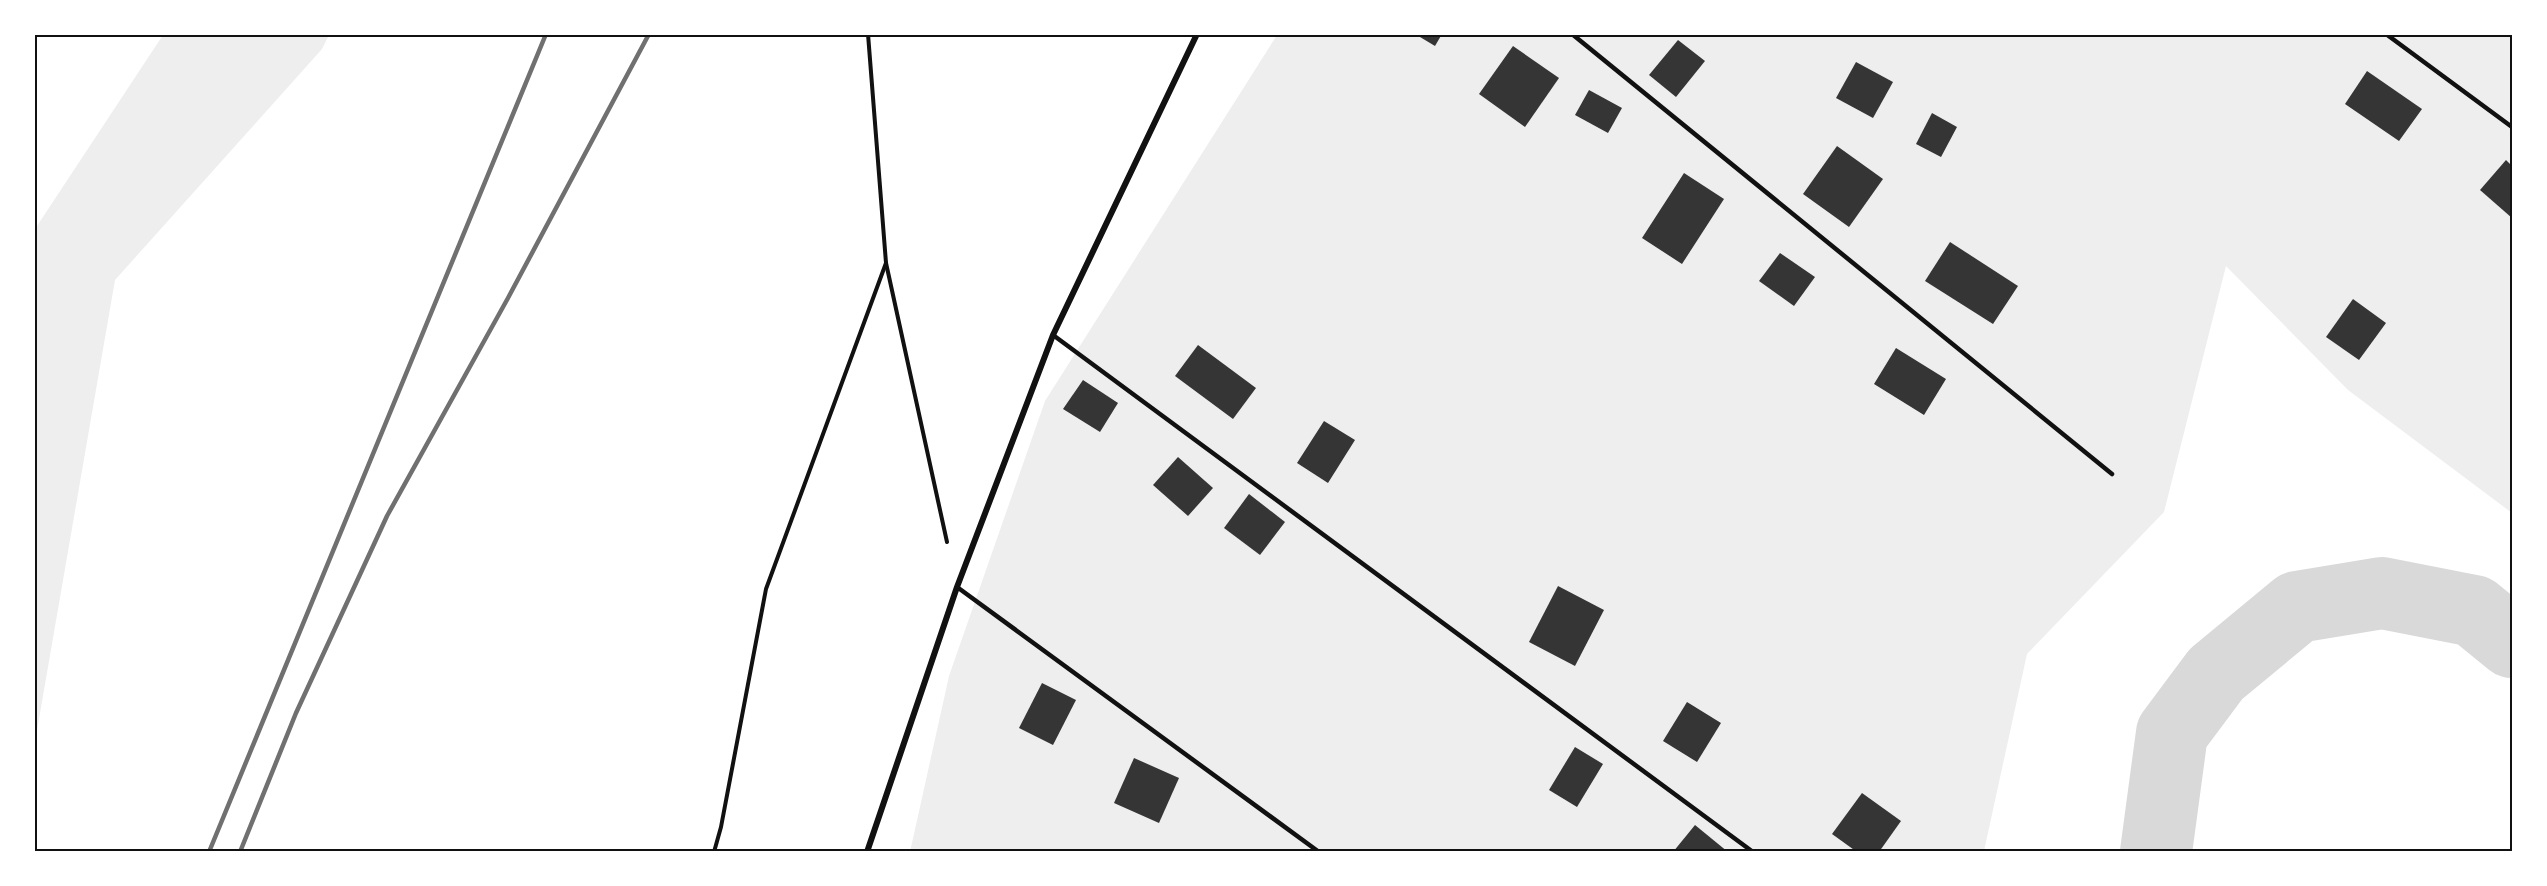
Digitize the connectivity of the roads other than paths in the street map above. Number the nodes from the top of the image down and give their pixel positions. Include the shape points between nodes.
1 (1197, 34) edge
2 (1572, 34) edge
3 (2386, 34) edge
4 (2512, 127) edge
5 (1053, 335) junction
6 (2112, 474) dead end
7 (957, 587) junction
8 (867, 852) edge
9 (1319, 852) edge
10 (1753, 852) edge

1 - 5 street
2 - 6 lane
3 - 4 lane
5 - 7 street
5 - 10 lane
7 - 8 street
7 - 9 lane

